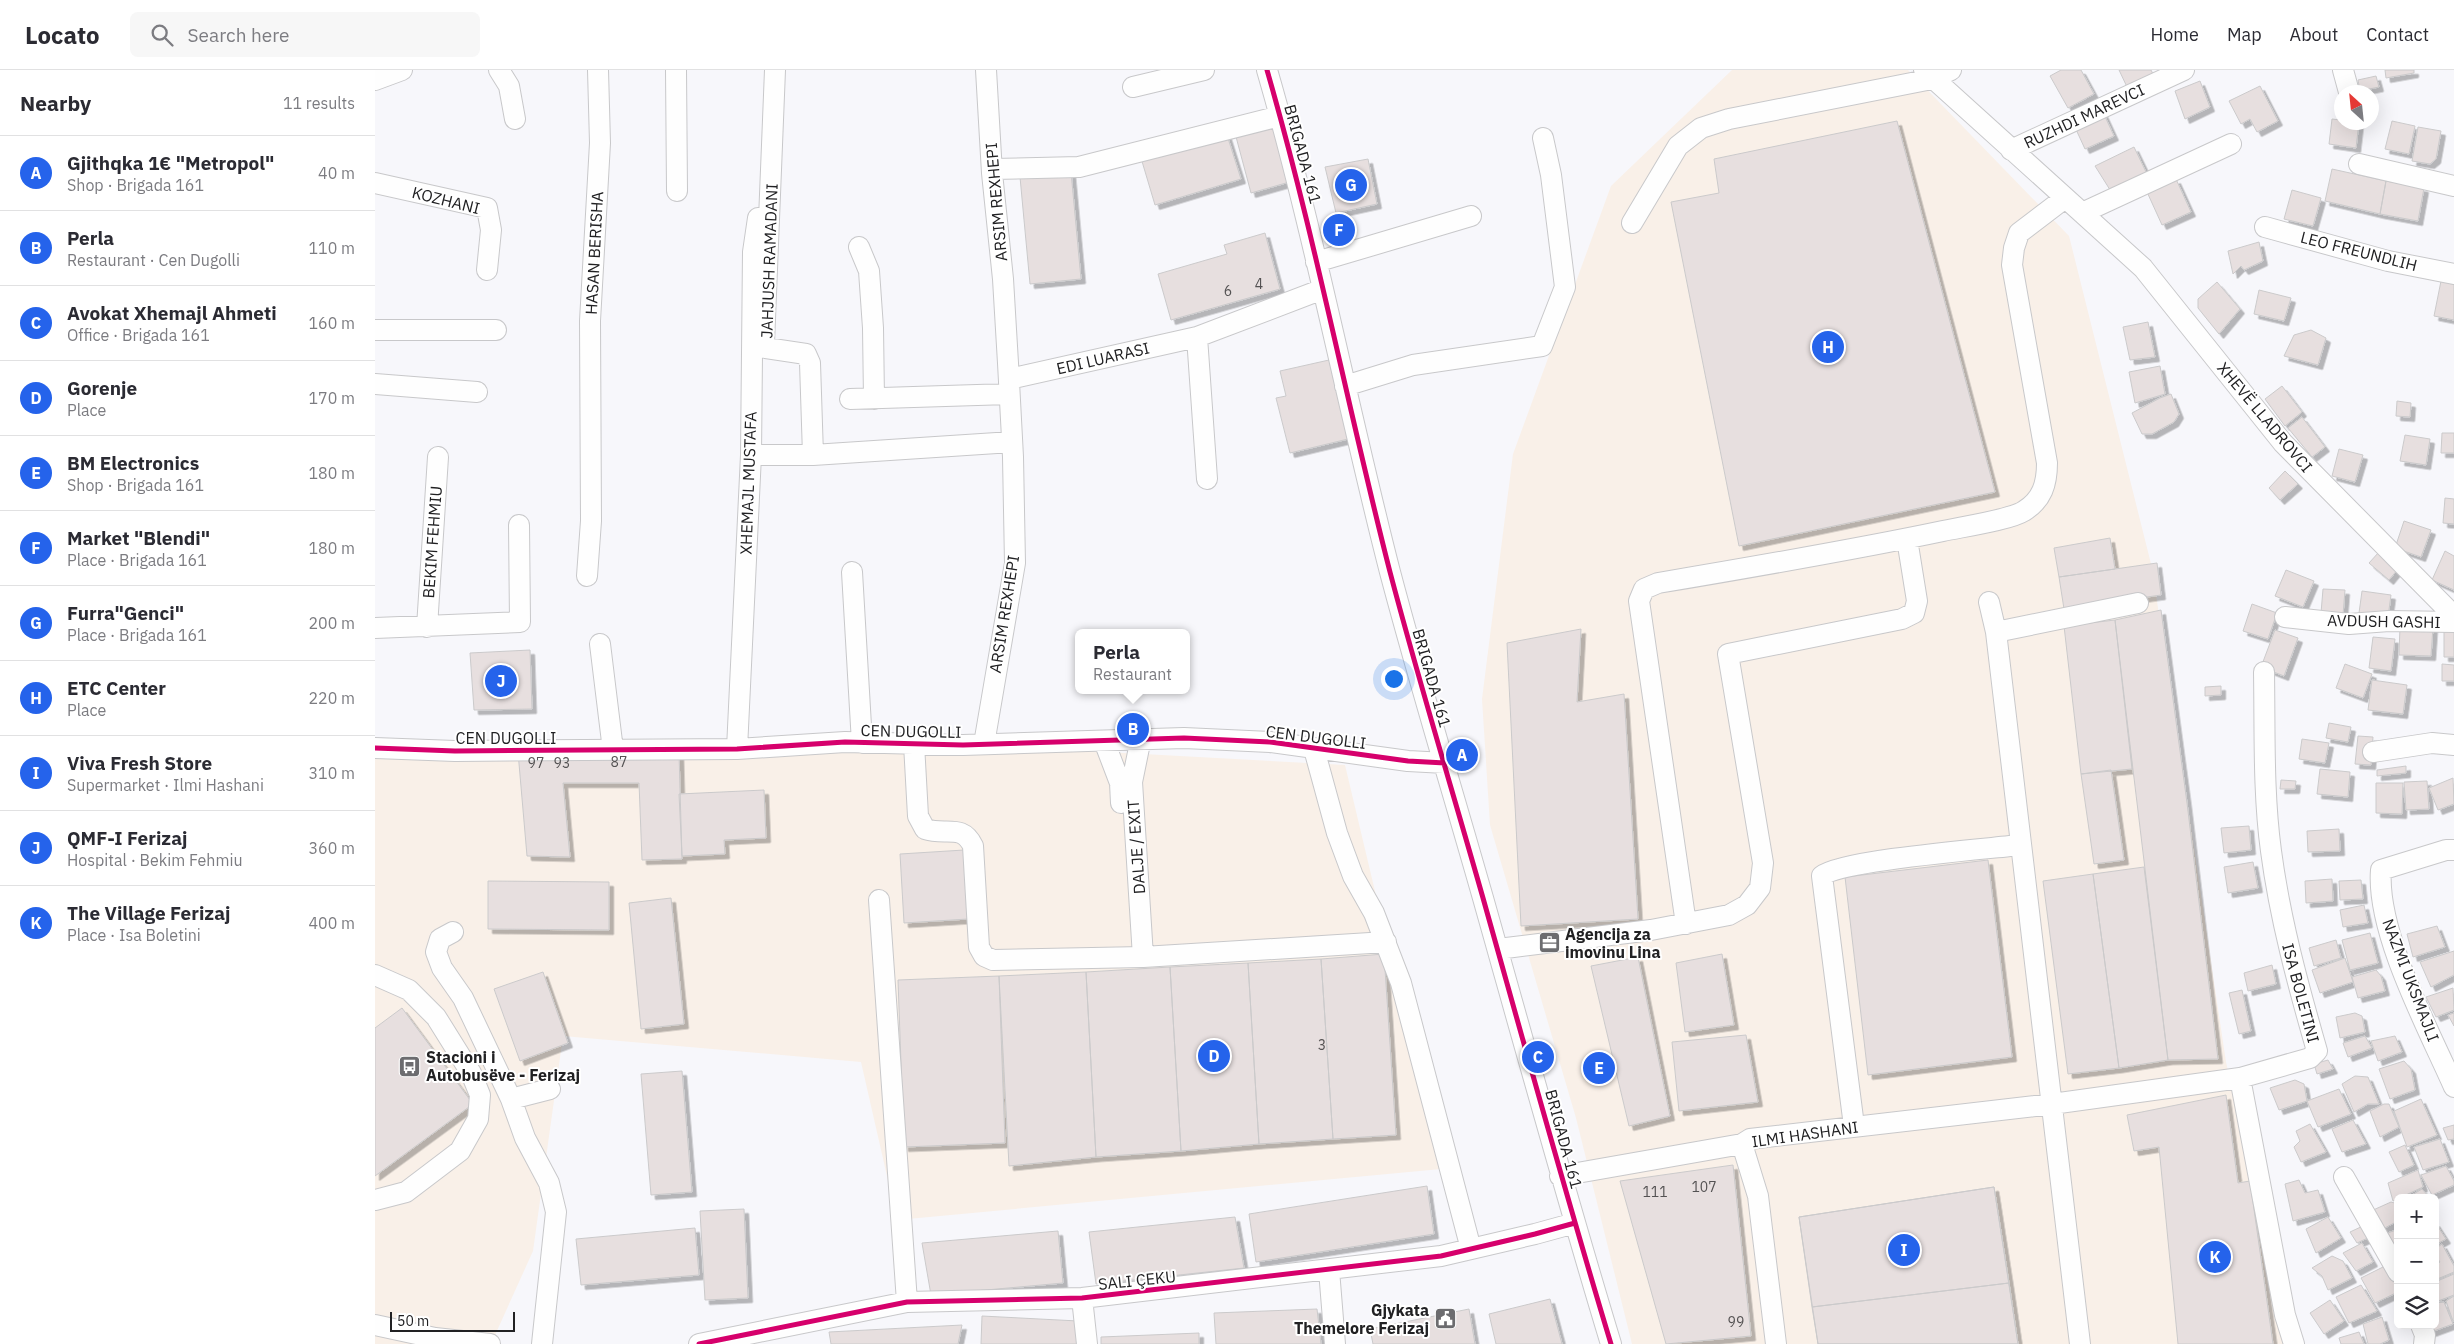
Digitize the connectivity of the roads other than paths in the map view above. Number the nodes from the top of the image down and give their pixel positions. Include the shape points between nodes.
1 (402, 70) edge
2 (499, 70) edge
3 (598, 70) edge
4 (676, 70) edge
5 (775, 70) edge
6 (986, 70) edge
7 (1204, 70) edge
8 (1267, 70) edge
9 (1951, 70) edge
10 (2184, 70) edge
11 (2343, 70) edge
12 (1928, 75) edge
13 (375, 80) edge
14 (2347, 85) edge
15 (1133, 87) dead end
16 (1280, 116) junction
17 (515, 120) dead end
18 (1543, 138) dead end
19 (2231, 144) dead end
20 (2011, 150) junction
21 (2359, 164) dead end
22 (992, 169) junction
23 (375, 183) edge
24 (2454, 186) edge
25 (677, 191) dead end
26 (2065, 198) junction
27 (2082, 212) junction
28 (1471, 216) dead end
29 (758, 218) dead end
30 (1632, 223) dead end
31 (2265, 227) dead end
32 (859, 247) dead end
33 (1317, 262) junction
34 (487, 270) dead end
35 (2454, 274) edge
36 (1323, 289) junction
37 (375, 330) edge
38 (496, 330) dead end
39 (1197, 337) junction
40 (375, 384) edge
41 (1009, 386) junction
42 (1345, 386) junction
43 (477, 392) dead end
44 (874, 399) junction
45 (850, 400) dead end
46 (1012, 442) junction
47 (751, 454) junction
48 (813, 455) junction
49 (438, 456) dead end
50 (1207, 479) dead end
51 (519, 525) dead end
52 (1907, 539) junction
53 (852, 572) dead end
54 (587, 576) dead end
55 (1989, 602) dead end
56 (2138, 604) dead end
57 (2454, 616) edge
58 (2285, 617) dead end
59 (2454, 622) edge
60 (427, 627) junction
61 (375, 628) edge
62 (1996, 632) junction
63 (600, 644) dead end
64 (2264, 672) dead end
65 (1141, 738) junction
66 (1104, 740) junction
67 (862, 743) junction
68 (914, 744) junction
69 (984, 744) junction
70 (2454, 745) edge
71 (375, 748) edge
72 (737, 749) junction
73 (1314, 749) junction
74 (613, 750) junction
75 (2373, 752) dead end
76 (1445, 763) junction
77 (2021, 845) junction
78 (2454, 850) edge
79 (879, 900) dead end
80 (1686, 924) junction
81 (453, 932) dead end
82 (1386, 942) junction
83 (1497, 949) junction
84 (1136, 957) junction
85 (375, 975) edge
86 (2240, 1078) junction
87 (2454, 1086) edge
88 (550, 1089) dead end
89 (511, 1099) junction
90 (2052, 1104) junction
91 (1854, 1126) junction
92 (1742, 1144) junction
93 (1560, 1176) junction
94 (2344, 1177) dead end
95 (375, 1200) edge
96 (1575, 1223) junction
97 (1471, 1249) junction
98 (2394, 1265) edge
99 (1329, 1270) junction
100 (1082, 1298) junction
101 (907, 1302) junction
102 (375, 1325) edge
103 (2423, 1329) edge
104 (490, 1344) edge
105 (543, 1344) edge
106 (699, 1344) edge
107 (1087, 1344) edge
108 (1335, 1344) edge
109 (1611, 1344) edge
110 (1776, 1344) edge
111 (2080, 1344) edge
112 (2293, 1344) edge
113 (2424, 1344) edge

1 - 13 street
2 - 17 street via 509,86
3 - 54 street, HASAN BERISHA via 600,143 590,321 591,521
4 - 25 street
5 - 48 street, JAHJUSH RAMADANI via 765,344 766,348 806,354 810,363
6 - 22 street, ARSIM REXHEPI
7 - 15 street
8 - 16 street, BRIGADA 161
9 - 12 street
10 - 20 street, RUZHDI MAREVCI
11 - 14 street
12 - 20 street, XHEVË LLADROVCI
12 - 30 street via 1701,128 1678,146
16 - 22 street via 1079,167
16 - 33 street, BRIGADA 161
18 - 42 street via 1551,175 1565,288 1542,346 1413,365
19 - 27 street
20 - 26 street, XHEVË LLADROVCI
21 - 24 street
22 - 41 street, ARSIM REXHEPI
23 - 34 street, KOZHANI via 487,208 491,230
26 - 27 street, XHEVË LLADROVCI
26 - 52 street via 2019,233 2013,248 2012,265 2047,463 2047,483 2036,502 2022,512
27 - 57 street, XHEVË LLADROVCI via 2143,268 2283,443
28 - 33 street
29 - 47 street, XHEMAJL MUSTAFA via 753,252
31 - 35 street, LEO FREUNDLIH
32 - 44 street via 869,271
33 - 36 street, BRIGADA 161
36 - 39 street, EDI LUARASI
36 - 42 street, BRIGADA 161
37 - 38 street
39 - 41 street, EDI LUARASI
39 - 50 street
40 - 43 street
41 - 44 street
41 - 46 street, ARSIM REXHEPI
42 - 76 street, BRIGADA 161 via 1393,582
44 - 45 street
46 - 48 street
46 - 69 street, ARSIM REXHEPI via 1015,563
47 - 48 street
47 - 72 street, XHEMAJL MUSTAFA
49 - 60 street, BEKIM FEHMIU
51 - 60 street via 520,622
52 - 80 street via 1917,601 1915,613 1901,619 1728,654 1763,863 1760,888 1747,905 1729,915
52 - 80 street via 1658,583 1644,589 1639,601
53 - 67 street
55 - 62 street
56 - 62 street
58 - 59 street, AVDUSH GASHI via 2349,624
60 - 61 street
62 - 77 street
63 - 74 street
64 - 86 street, ISA BOLETINI via 2265,781 2271,850 2289,951 2317,1051 2310,1058
65 - 66 street, CEN DUGOLLI
65 - 73 street, CEN DUGOLLI via 1271,742
65 - 84 street, DALJE / EXIT via 1132,782
66 - 69 street, CEN DUGOLLI
66 - 84 street via 1120,783
67 - 68 street, CEN DUGOLLI
67 - 72 street, CEN DUGOLLI
68 - 69 street, CEN DUGOLLI
68 - 84 street via 918,816 925,829 936,833 962,831 969,836 973,846 979,948 984,956 993,960
70 - 75 street via 2432,743
71 - 74 street, CEN DUGOLLI
72 - 74 street, CEN DUGOLLI
73 - 76 street, CEN DUGOLLI
73 - 82 street via 1337,833 1353,876 1375,913
76 - 83 street, BRIGADA 161
77 - 90 street
77 - 91 street via 1857,865 1822,876
78 - 87 street, NAZMI UKSMAJLI via 2381,870 2380,889 2389,933
79 - 101 street
80 - 83 street
81 - 89 street via 440,939 436,952 442,968 463,998
82 - 84 street
82 - 97 street via 1401,984
83 - 93 street, BRIGADA 161
85 - 95 street via 409,990 436,1017 471,1073 480,1095 478,1119 460,1151 406,1192
86 - 90 street, ILMI HASHANI
86 - 112 street
88 - 89 street
89 - 105 street via 525,1138 549,1183 556,1212
90 - 91 street, ILMI HASHANI
90 - 111 street
91 - 92 street, ILMI HASHANI via 1750,1139
92 - 93 street, ILMI HASHANI
92 - 110 street via 1758,1196
93 - 96 street, BRIGADA 161
94 - 98 street
96 - 97 street, SALI ÇEKU
96 - 109 street, BRIGADA 161
97 - 99 street, SALI ÇEKU via 1441,1256
99 - 100 street, SALI ÇEKU
99 - 108 street
100 - 101 street, SALI ÇEKU
100 - 107 street
101 - 106 street, SALI ÇEKU
102 - 104 street via 435,1338
103 - 113 street

